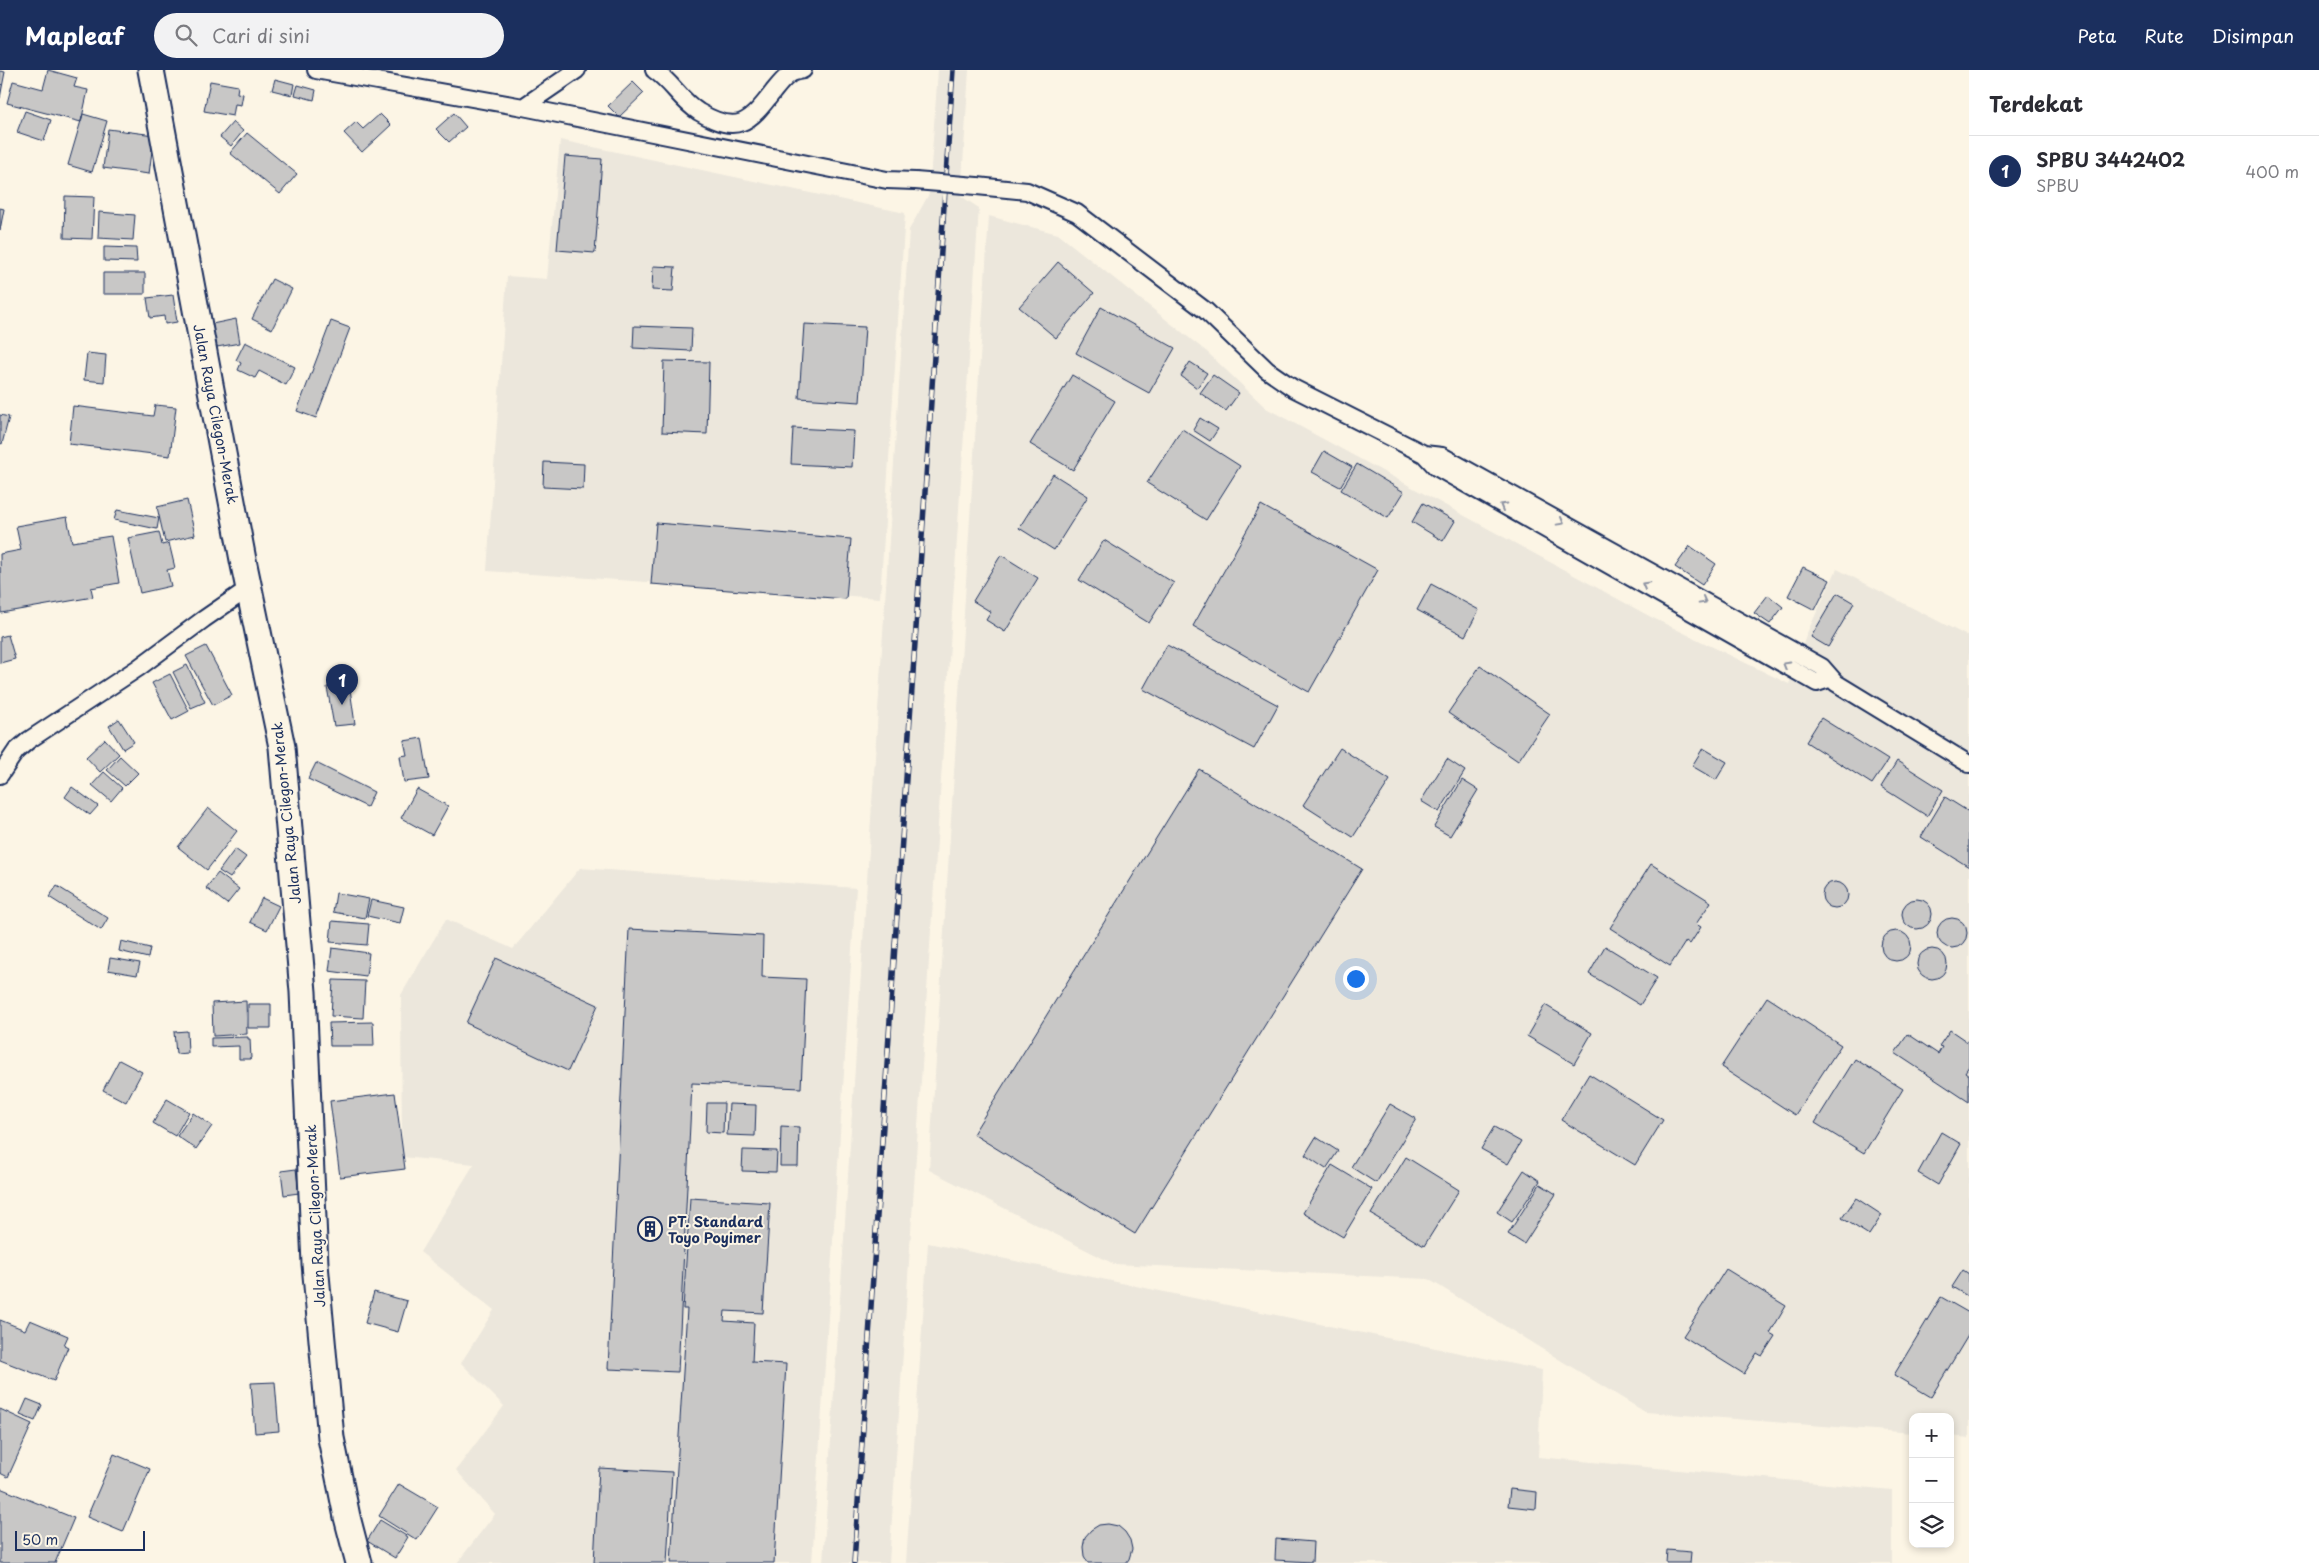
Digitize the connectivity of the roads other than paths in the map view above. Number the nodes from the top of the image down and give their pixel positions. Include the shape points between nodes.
1 (151, 70) edge
2 (316, 70) edge
3 (577, 70) edge
4 (654, 70) edge
5 (803, 70) edge
6 (523, 106) junction
7 (250, 588) junction
8 (1969, 764) edge
9 (0, 775) edge
10 (359, 1563) edge

1 - 7 highway, Jalan Raya Cilegon-Merak
2 - 6 street
3 - 6 street
4 - 5 street via 683,101 715,120 733,123 743,123 753,117 789,75
6 - 8 street, bridge via 887,180 1027,191 1077,214 1206,311 1267,370 1286,383 1424,454 1436,467 1817,682 1830,679
7 - 9 street via 29,740 16,751
7 - 10 highway, Jalan Raya Cilegon-Merak via 282,747 303,992 316,1264 331,1438

